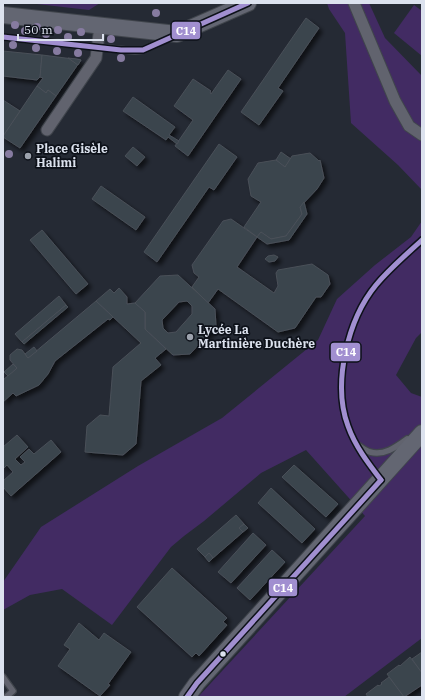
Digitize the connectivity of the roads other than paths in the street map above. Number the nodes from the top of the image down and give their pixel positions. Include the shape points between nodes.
1 (248, 3) edge
2 (354, 3) edge
3 (3, 15) edge
4 (100, 26) junction
5 (177, 34) junction
6 (3, 37) edge
7 (97, 48) junction
8 (47, 130) dead end
9 (422, 135) edge
10 (422, 426) edge
11 (422, 433) edge
12 (381, 480) junction
13 (3, 677) edge
14 (6, 697) edge
15 (187, 697) edge

1 - 5 street
2 - 9 street via 395,101 409,126
3 - 4 street
4 - 5 street
4 - 7 street
5 - 7 lane via 143,50
6 - 7 lane
7 - 8 street via 92,65
10 - 12 lane via 393,449 379,453 369,452 356,444
11 - 12 street
12 - 15 street
13 - 14 lane via 13,691

